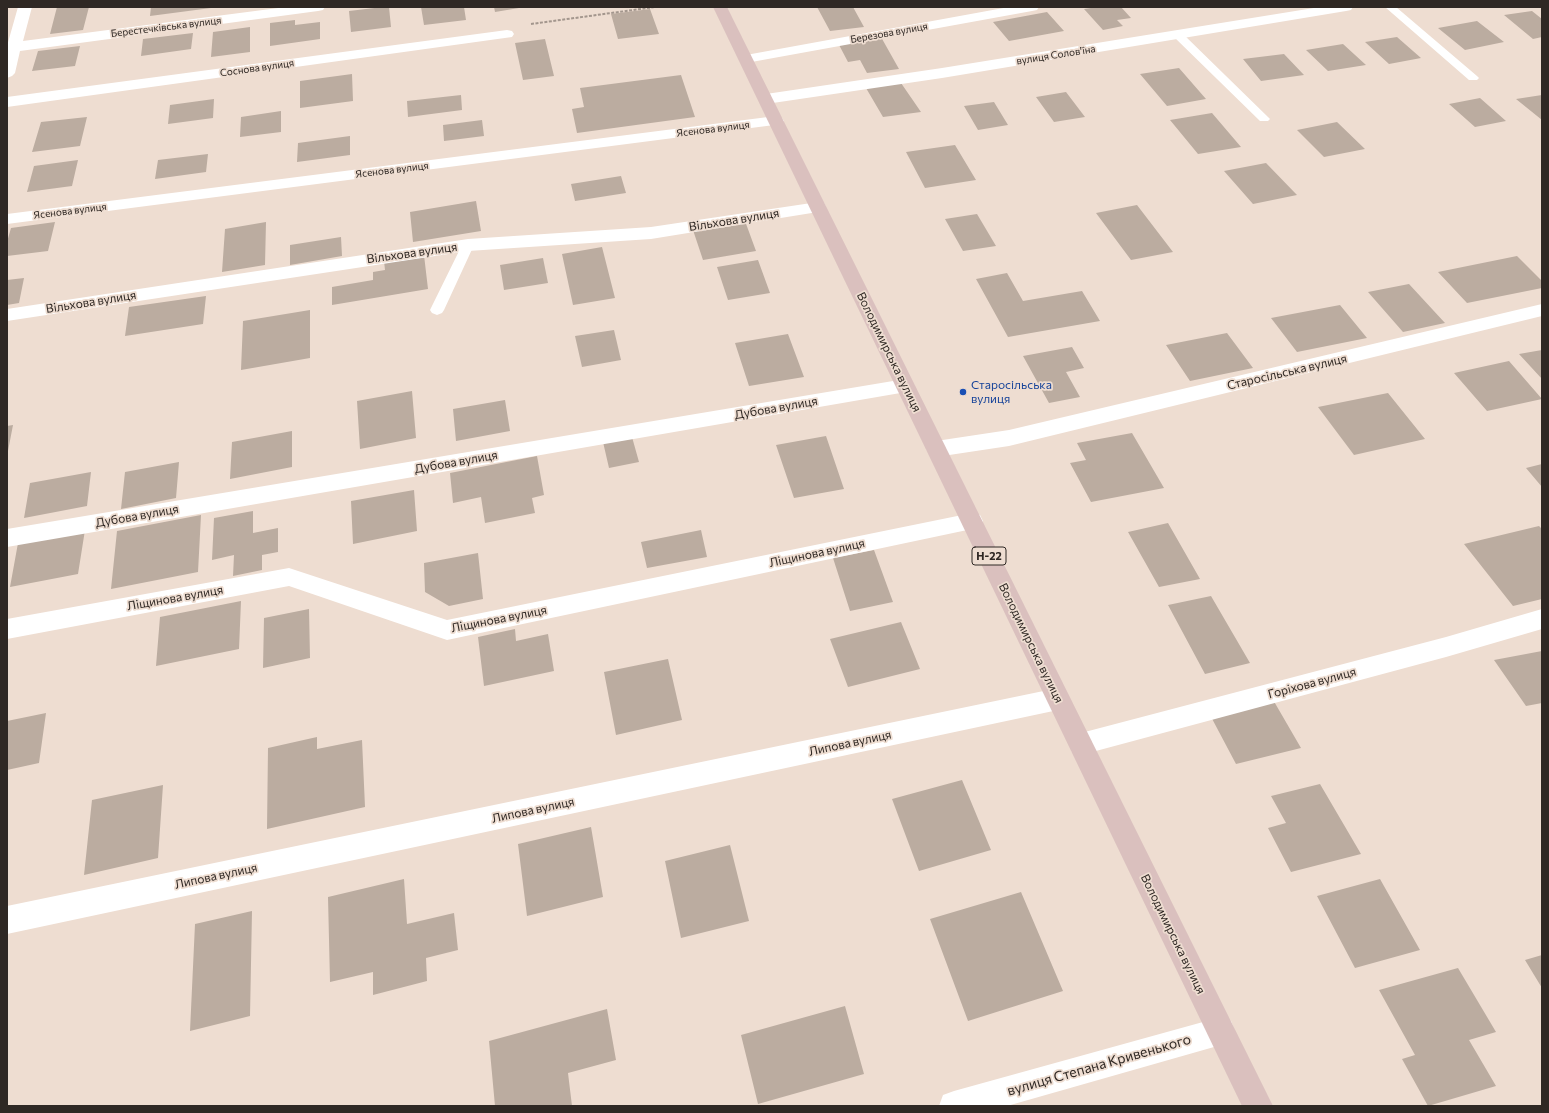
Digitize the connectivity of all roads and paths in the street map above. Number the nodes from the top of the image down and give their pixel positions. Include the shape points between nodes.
1 (25, 7) edge
2 (318, 7) edge
3 (655, 7) edge
4 (720, 7) edge
5 (1032, 7) edge
6 (1346, 7) edge
7 (1390, 7) edge
8 (507, 34) joint
9 (1178, 35) junction
10 (13, 41) edge
11 (746, 59) junction
12 (7, 73) edge
13 (1473, 78) dead end
14 (766, 99) junction
15 (7, 102) edge
16 (1264, 119) dead end
17 (776, 121) junction
18 (818, 207) junction
19 (7, 219) edge
20 (468, 245) junction
21 (437, 310) dead end
22 (1542, 310) edge
23 (7, 315) edge
24 (905, 386) junction
25 (936, 449) junction
26 (972, 521) junction
27 (7, 538) edge
28 (1542, 619) edge
29 (7, 629) edge
30 (1058, 699) junction
31 (1081, 744) junction
32 (7, 920) edge
33 (1221, 1030) junction
34 (954, 1106) edge
35 (1258, 1106) edge

1 - 10 street
2 - 10 street, Берестечківська вулиця
3 - 8 path via 519,26
4 - 11 main road, Володимирська вулиця / Н-22
5 - 11 street, Березова вулиця
6 - 9 street, вулиця Солов'їна
7 - 13 lane
8 - 15 street, Соснова вулиця
9 - 14 street, вулиця Солов'їна via 942,74
9 - 16 lane
10 - 12 street
11 - 14 main road, Володимирська вулиця / Н-22
14 - 17 main road, Володимирська вулиця / Н-22
17 - 18 main road, Володимирська вулиця / Н-22
17 - 19 street, Ясенова вулиця
18 - 20 street, Вільхова вулиця via 651,233
18 - 24 main road, Володимирська вулиця / Н-22
20 - 21 lane
20 - 23 street, Вільхова вулиця
22 - 25 street, Старосільська вулиця via 1009,438
24 - 25 main road, Володимирська вулиця / Н-22
24 - 27 street, Дубова вулиця
25 - 26 main road, Володимирська вулиця / Н-22
26 - 29 street, Ліщинова вулиця via 447,630 290,578
26 - 30 main road, Володимирська вулиця / Н-22
28 - 31 street, Горіхова вулиця
30 - 31 main road, Володимирська вулиця / Н-22
30 - 32 street, Липова вулиця
31 - 33 main road, Володимирська вулиця / Н-22
33 - 34 street, вулиця Степана Кривенького
33 - 35 main road, Володимирська вулиця / Н-22

